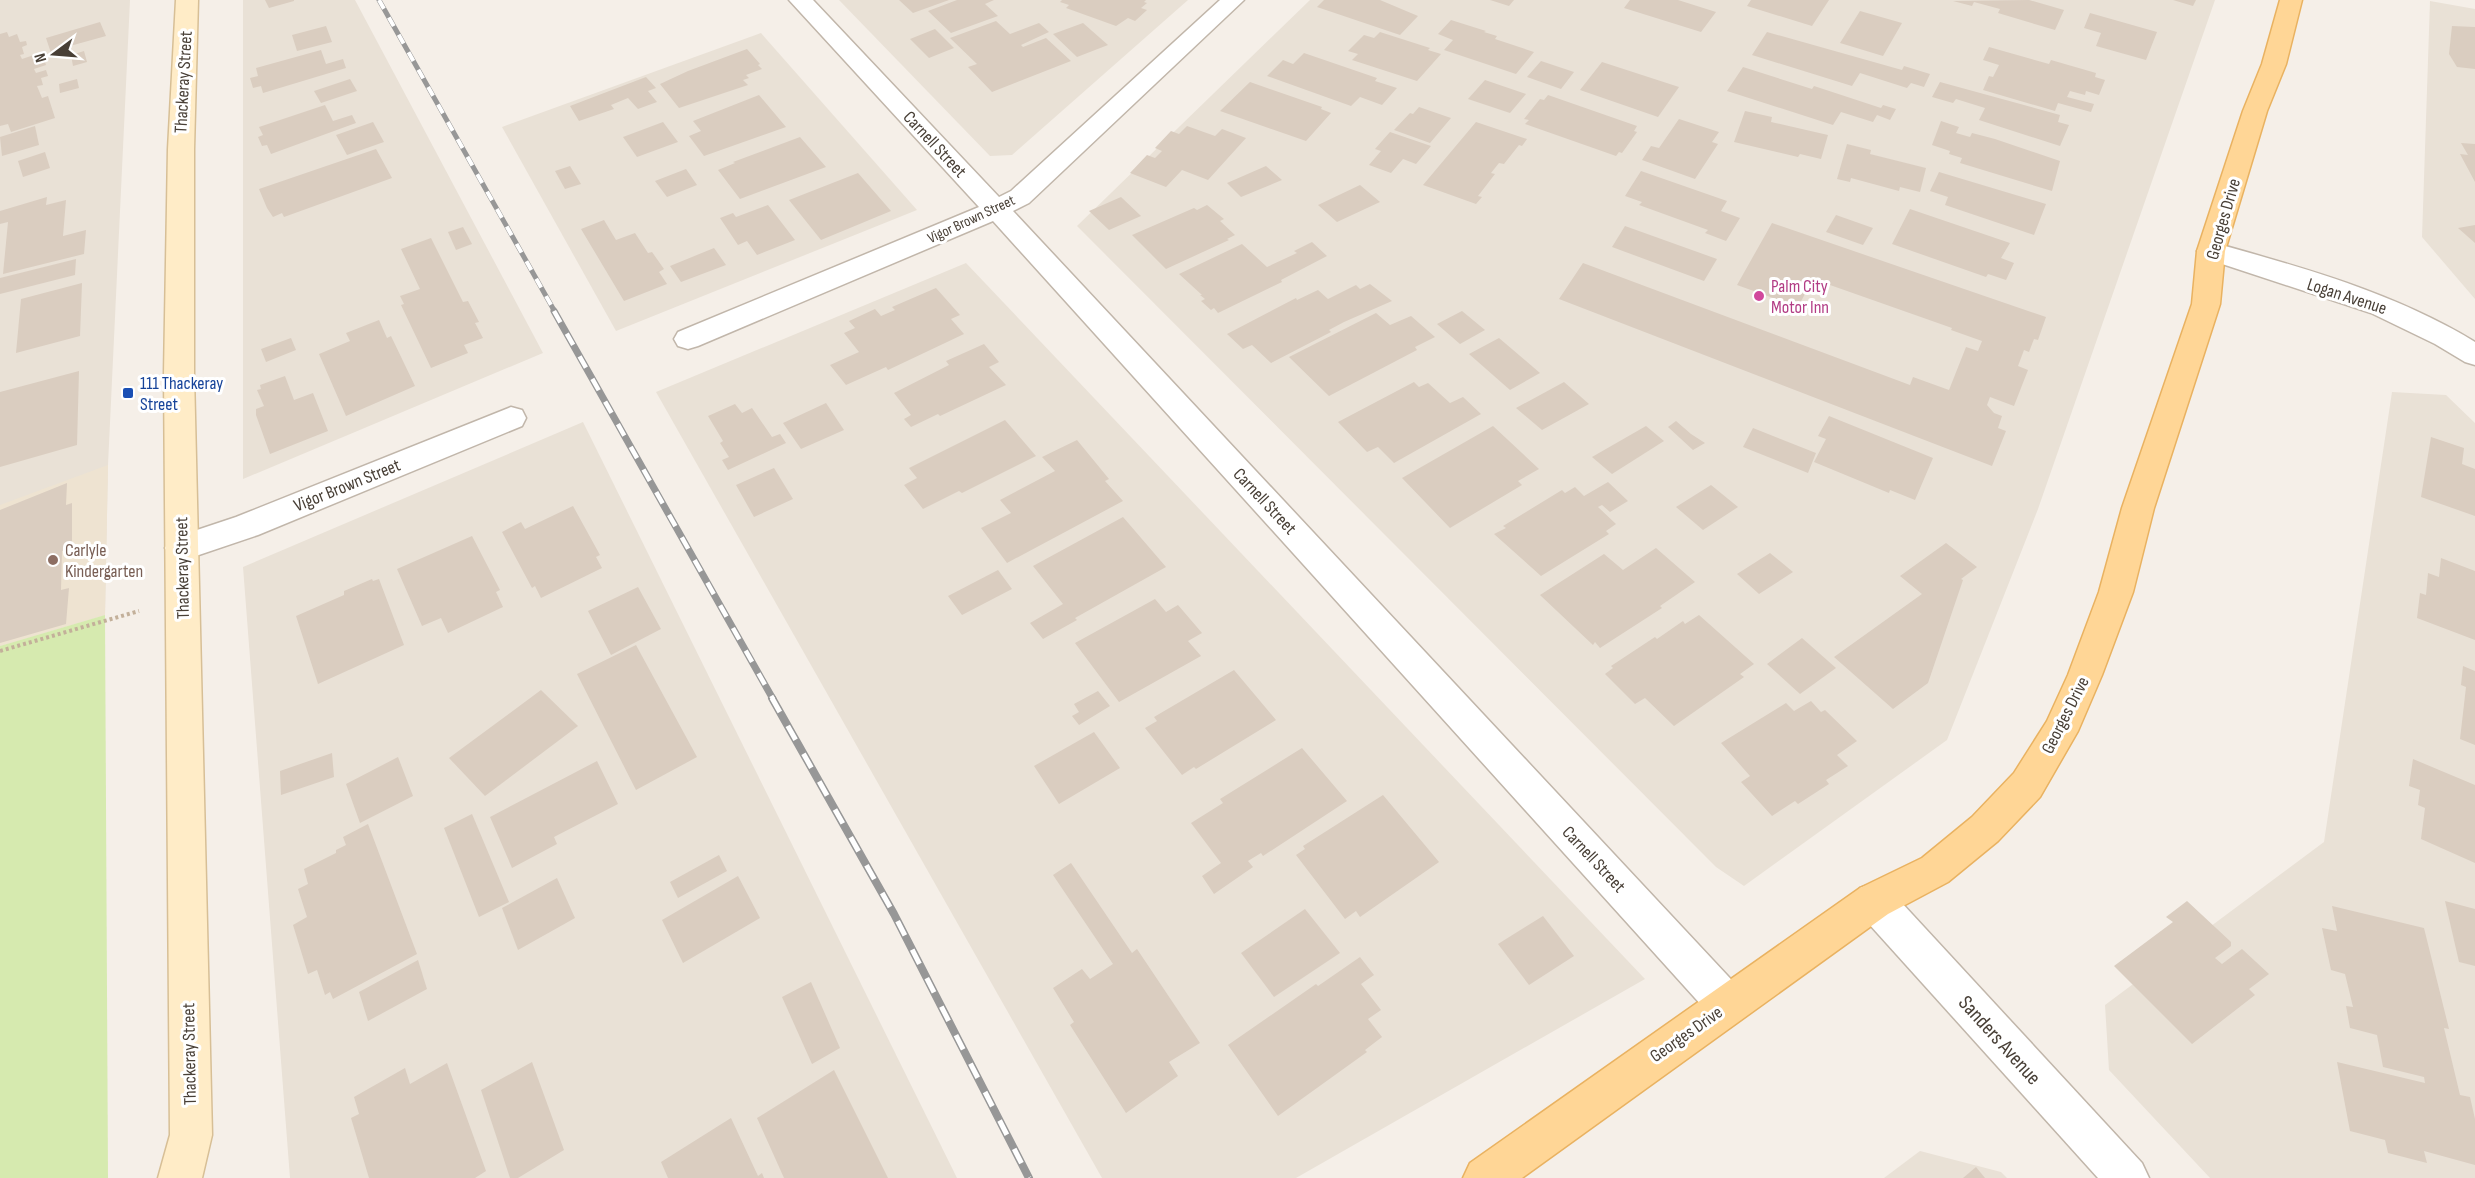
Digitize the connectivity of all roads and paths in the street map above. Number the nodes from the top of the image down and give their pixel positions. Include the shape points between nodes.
1 (187, 0) edge
2 (800, 0) edge
3 (1233, 0) edge
4 (2291, 0) edge
5 (996, 209) junction
6 (2211, 251) junction
7 (688, 339) dead end
8 (2475, 355) edge
9 (512, 418) dead end
10 (181, 548) junction
11 (182, 598) junction
12 (0, 651) edge
13 (1874, 901) junction
14 (1727, 1004) junction
15 (191, 1135) junction
16 (180, 1178) edge
17 (205, 1178) edge
18 (1485, 1178) edge
19 (2127, 1178) edge

1 - 10 main road, Thackeray Street via 180,133
2 - 5 street, Carnell Street
3 - 5 street, Vigor Brown Street via 1020,196
4 - 6 main road, Georges Drive via 2274,64 2255,111
5 - 7 street, Vigor Brown Street
5 - 14 street, Carnell Street
6 - 8 street, Logan Avenue via 2409,316
6 - 13 main road, Georges Drive via 2206,304 2138,508 2116,591 2060,731 2027,785 1985,829 1935,870
9 - 10 street, Vigor Brown Street via 247,526
10 - 11 main road, Thackeray Street
11 - 12 path
11 - 15 main road, Thackeray Street
13 - 14 main road, Georges Drive
13 - 19 street, Sanders Avenue
14 - 18 main road, Georges Drive
15 - 16 main road, Thackeray Street
15 - 17 main road, Thackeray Street

